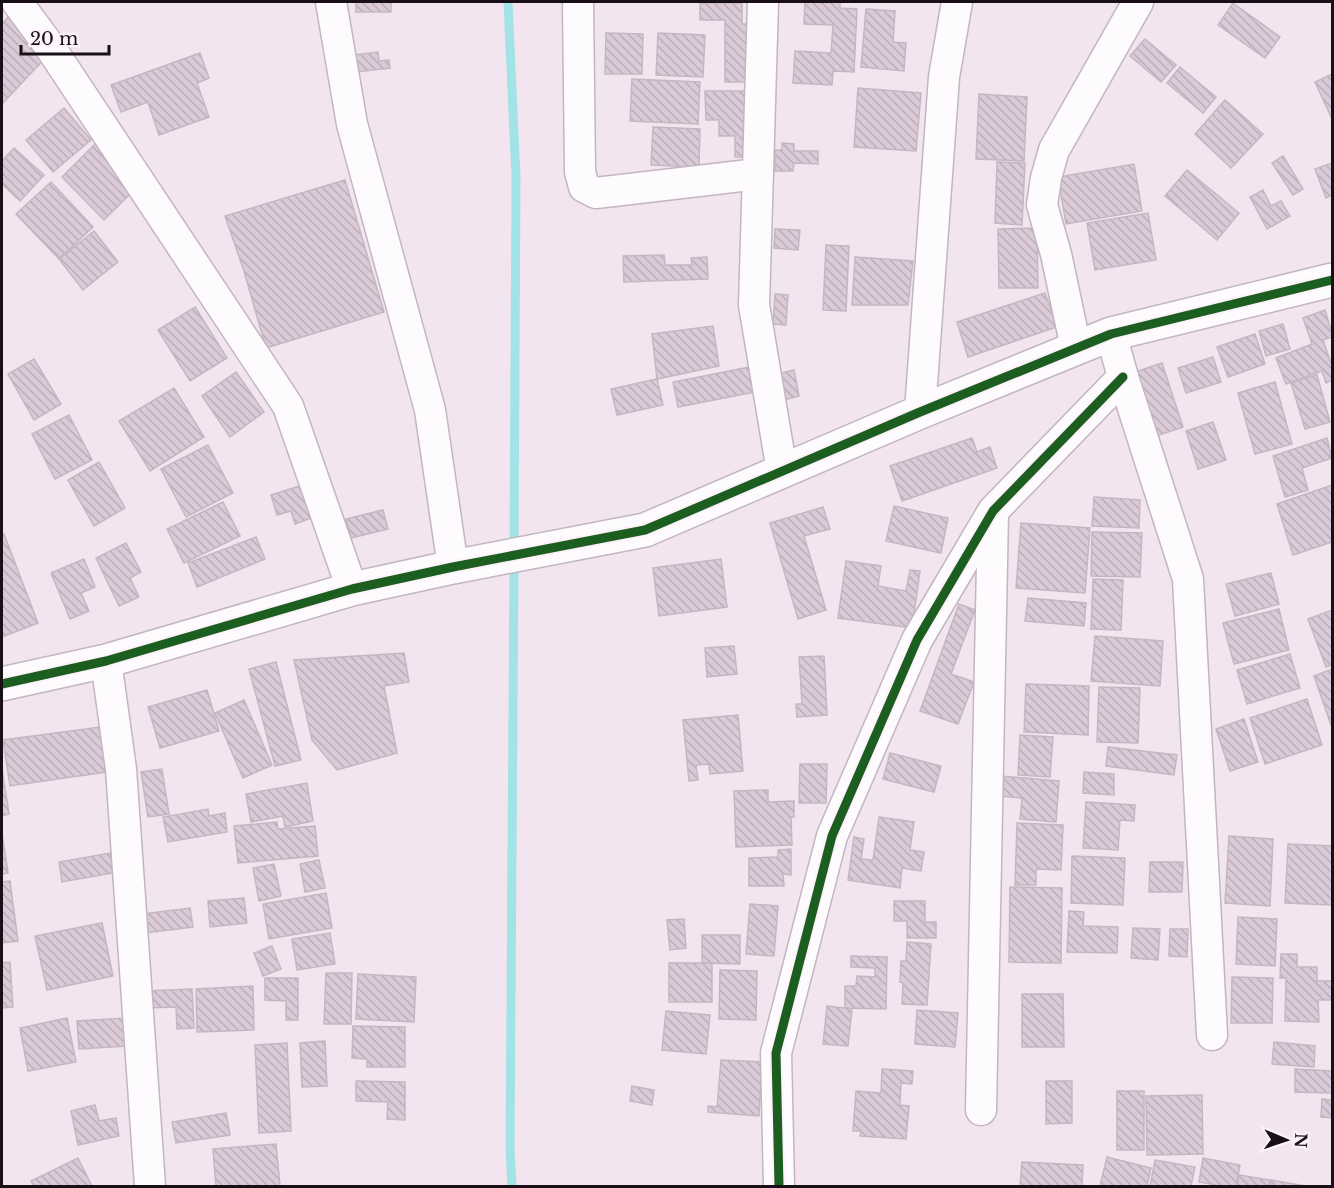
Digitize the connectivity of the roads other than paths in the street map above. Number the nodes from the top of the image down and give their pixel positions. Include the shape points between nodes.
1 (17, 2) edge
2 (331, 2) edge
3 (578, 2) edge
4 (763, 2) edge
5 (957, 2) edge
6 (1138, 2) edge
7 (758, 174) junction
8 (1332, 280) edge
9 (1111, 333) junction
10 (1076, 348) junction
11 (1123, 377) junction
12 (920, 412) junction
13 (782, 471) junction
14 (993, 511) junction
15 (453, 567) junction
16 (352, 589) junction
17 (106, 661) junction
18 (2, 684) edge
19 (1212, 1035) dead end
20 (981, 1110) dead end
21 (150, 1186) edge
22 (778, 1186) edge

1 - 16 street via 288,406
2 - 15 street via 352,124 430,410
3 - 7 street via 580,172 584,187 596,193
4 - 7 street
5 - 12 street via 944,77
6 - 10 street via 1054,150 1046,178 1042,205
7 - 13 street via 754,304
8 - 9 street
9 - 10 street
9 - 11 street
10 - 12 street
11 - 14 street
11 - 19 street via 1188,579
12 - 13 street
13 - 15 street via 645,530
14 - 20 street
14 - 22 street via 917,640 832,836 776,1053
15 - 16 street
16 - 17 street
17 - 18 street
17 - 21 street via 121,769

